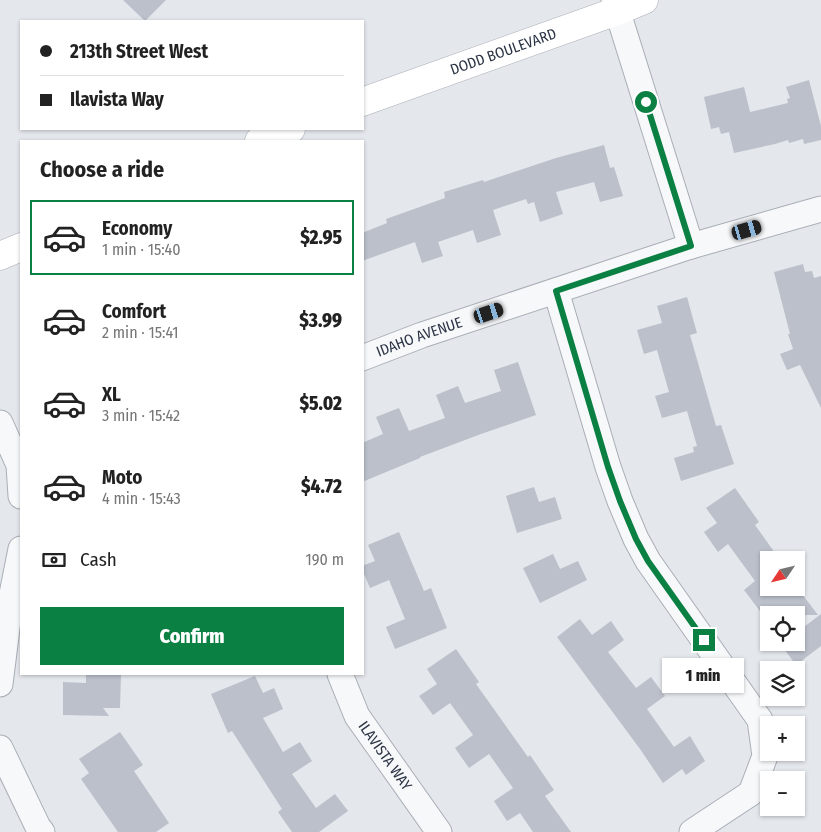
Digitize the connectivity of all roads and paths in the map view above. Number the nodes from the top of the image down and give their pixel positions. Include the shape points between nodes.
1 (644, 0) edge
2 (615, 6) edge
3 (364, 101) edge
4 (287, 130) edge
5 (262, 140) edge
6 (821, 210) edge
7 (20, 246) edge
8 (691, 246) junction
9 (0, 256) edge
10 (556, 291) junction
11 (364, 357) edge
12 (0, 424) edge
13 (20, 480) edge
14 (20, 554) edge
15 (340, 675) edge
16 (0, 684) edge
17 (0, 748) edge
18 (42, 832) edge
19 (439, 832) edge
20 (692, 832) edge

1 - 2 main road, DODD BOULEVARD
2 - 3 main road, DODD BOULEVARD
2 - 8 street
4 - 5 main road
6 - 8 street, IDAHO AVENUE
7 - 9 main road
8 - 10 street, IDAHO AVENUE
10 - 11 street, IDAHO AVENUE
10 - 20 street via 608,467 636,539 648,561 760,720 766,756 751,792
12 - 13 street via 19,465
14 - 16 street
15 - 19 street, ILAVISTA WAY via 357,716
17 - 18 street

